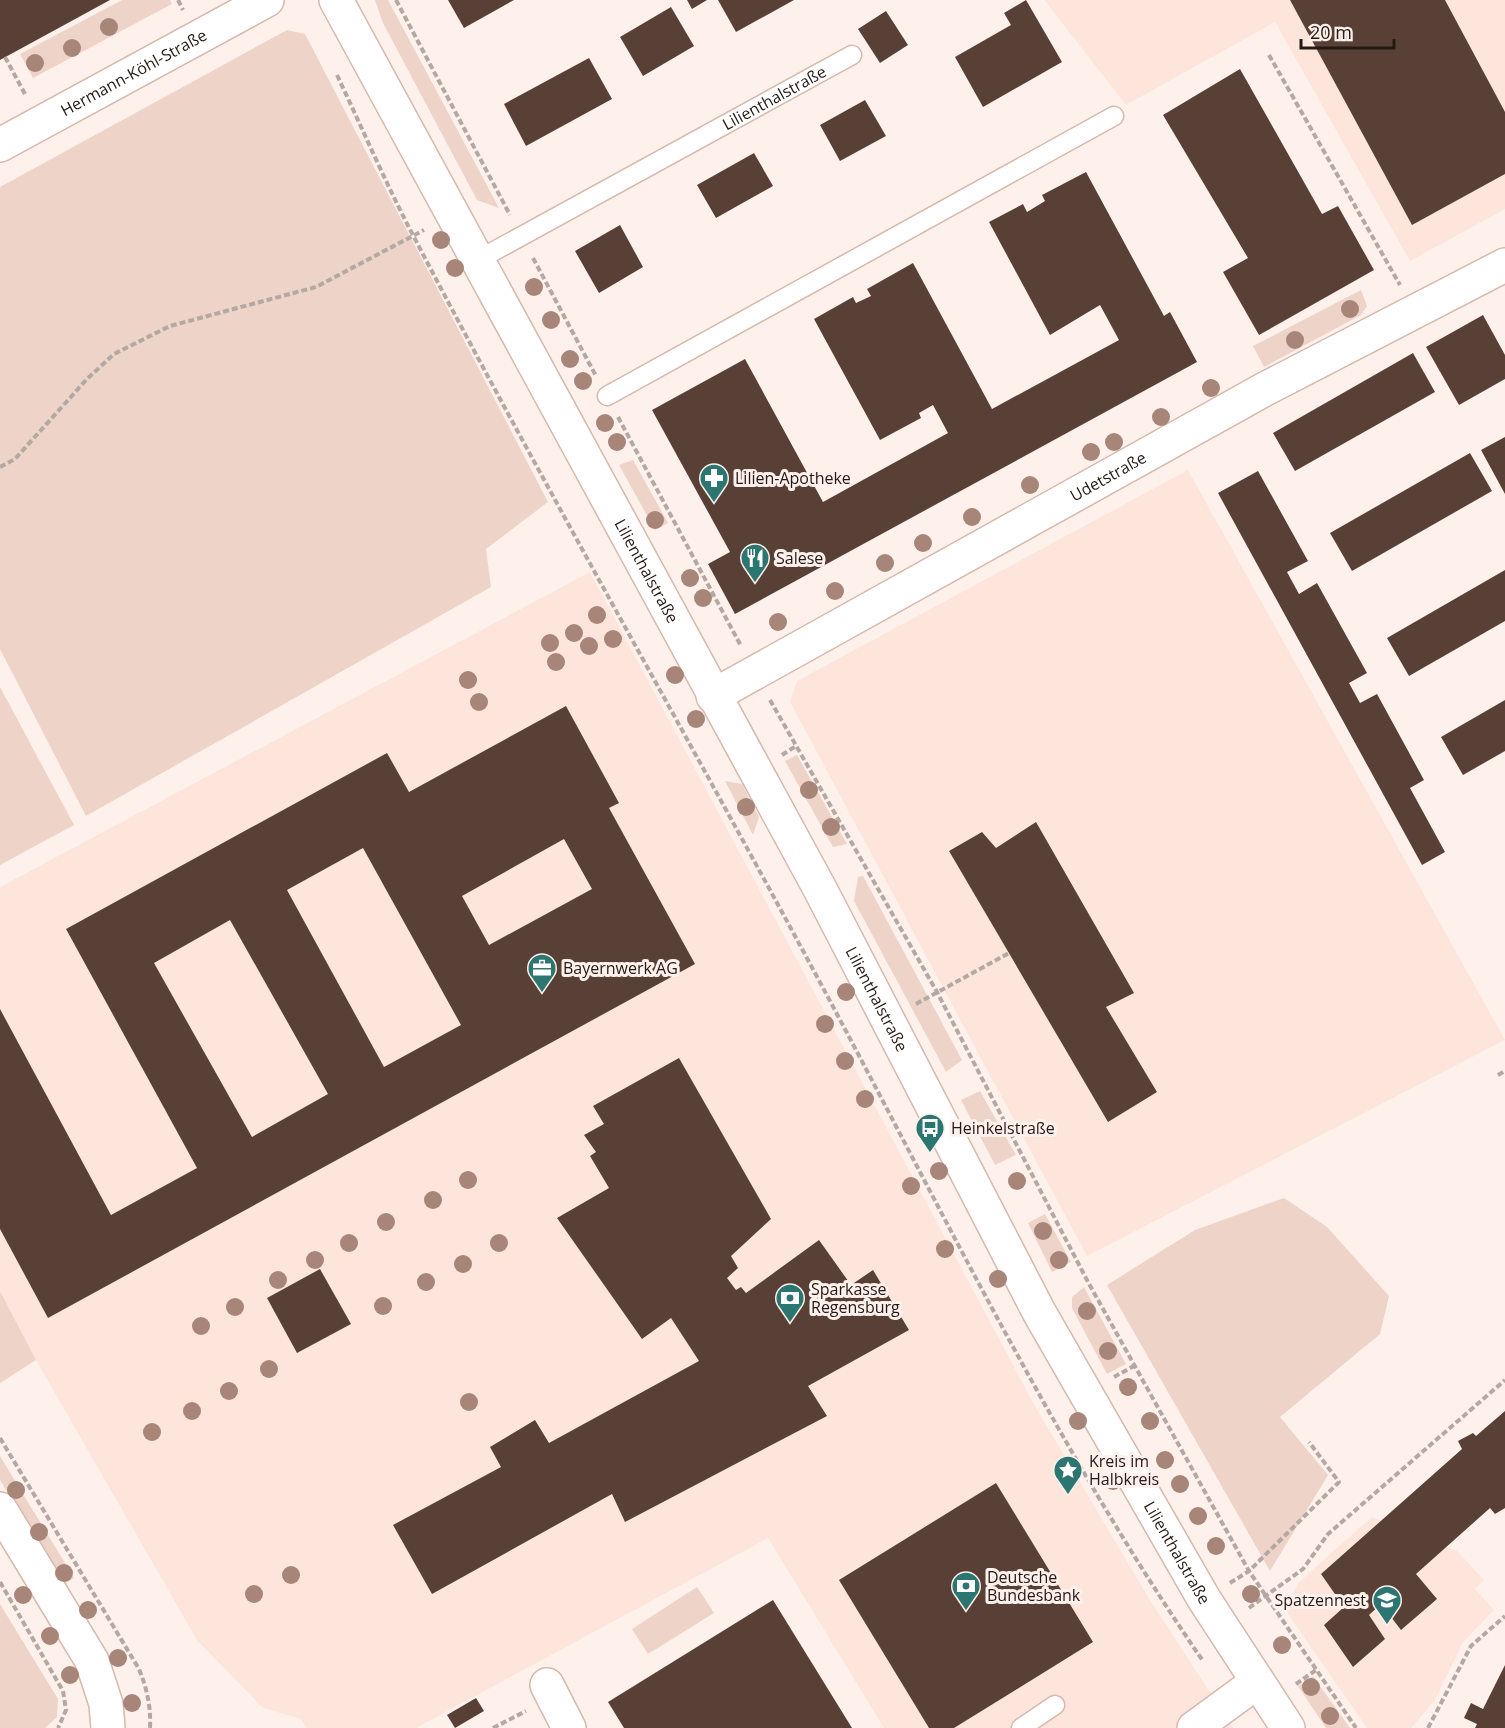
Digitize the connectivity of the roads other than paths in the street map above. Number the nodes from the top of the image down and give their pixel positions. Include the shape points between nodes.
1 (267, 0) edge
2 (336, 0) edge
3 (852, 55) dead end
4 (1114, 116) dead end
5 (0, 145) edge
6 (476, 261) junction
7 (1503, 272) edge
8 (607, 396) road end
9 (714, 696) junction
10 (0, 1509) edge
11 (1257, 1683) junction
12 (547, 1685) dead end
13 (1055, 1705) dead end
14 (108, 1728) edge
15 (568, 1728) edge
16 (1021, 1728) edge
17 (1194, 1728) edge
18 (1287, 1728) edge

1 - 5 street, Hermann-Köhl-Straße
2 - 6 street, Lilienthalstraße
3 - 6 lane, Lilienthalstraße
4 - 8 lane
6 - 9 street, Lilienthalstraße
7 - 9 street, Udetstraße via 1265,389
9 - 11 street, Lilienthalstraße via 889,1018 1040,1312 1204,1599
10 - 14 street via 92,1660 106,1704
11 - 17 street
11 - 18 street, Lilienthalstraße
12 - 15 street
13 - 16 lane

